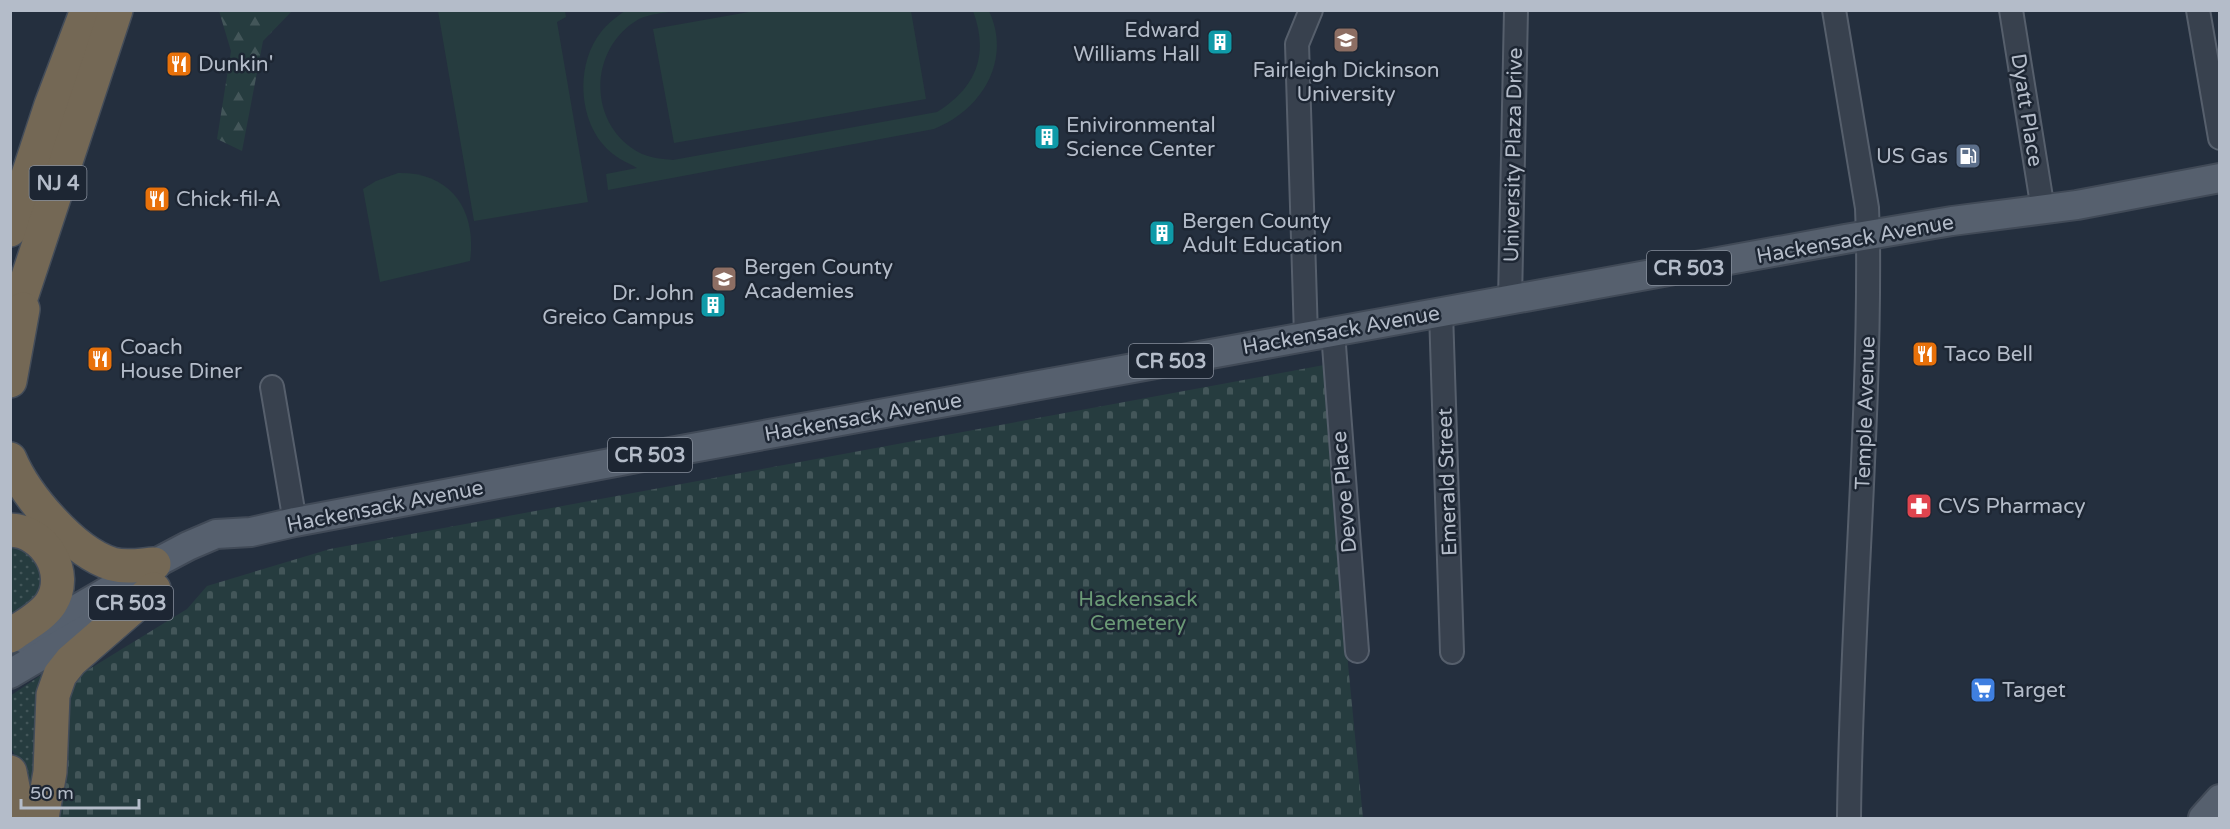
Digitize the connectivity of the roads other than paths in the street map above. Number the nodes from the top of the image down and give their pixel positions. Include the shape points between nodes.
1 (87, 10) edge
2 (116, 10) edge
3 (1311, 10) edge
4 (1516, 10) edge
5 (1834, 10) edge
6 (2011, 10) edge
7 (2198, 10) edge
8 (2220, 138) edge
9 (2220, 178) edge
10 (2043, 210) junction
11 (12, 222) edge
12 (1868, 236) junction
13 (26, 283) junction
14 (1509, 300) junction
15 (1441, 312) junction
16 (10, 331) edge
17 (1319, 334) junction
18 (10, 381) edge
19 (272, 387) dead end
20 (10, 459) edge
21 (295, 522) junction
22 (10, 530) edge
23 (154, 576) junction
24 (10, 636) edge
25 (10, 647) edge
26 (1357, 651) dead end
27 (1452, 652) dead end
28 (10, 674) edge
29 (10, 772) edge
30 (2220, 799) edge
31 (16, 819) edge
32 (42, 819) edge
33 (1849, 819) edge
34 (2203, 819) edge

1 - 11 highway, NJ 4
2 - 13 highway, NJ 4
3 - 17 street, Devoe Place via 1297,44
4 - 14 street, University Plaza Drive
5 - 12 street, Temple Avenue via 1867,208
6 - 10 street, Dyatt Place
7 - 8 street
9 - 10 main road, Hackensack Avenue / CR 503
10 - 12 main road, Hackensack Avenue / CR 503
12 - 14 main road, Hackensack Avenue / CR 503
12 - 33 street, Temple Avenue via 1864,458
13 - 16 highway, NJ 4
13 - 18 highway
14 - 15 main road, Hackensack Avenue / CR 503
15 - 17 main road, Hackensack Avenue / CR 503
15 - 27 street, Emerald Street
17 - 21 main road, Hackensack Avenue / CR 503
17 - 26 street, Devoe Place
19 - 21 street
20 - 23 highway via 24,486 47,515 88,551
21 - 23 main road, Hackensack Avenue / CR 503 via 251,532
22 - 24 highway via 25,532 40,541 53,560 57,578 49,606
23 - 25 main road, Hackensack Avenue / CR 503
23 - 28 main road, Hackensack Avenue / CR 503
23 - 32 highway via 60,675 53,695 50,772
29 - 31 highway
30 - 34 main road

